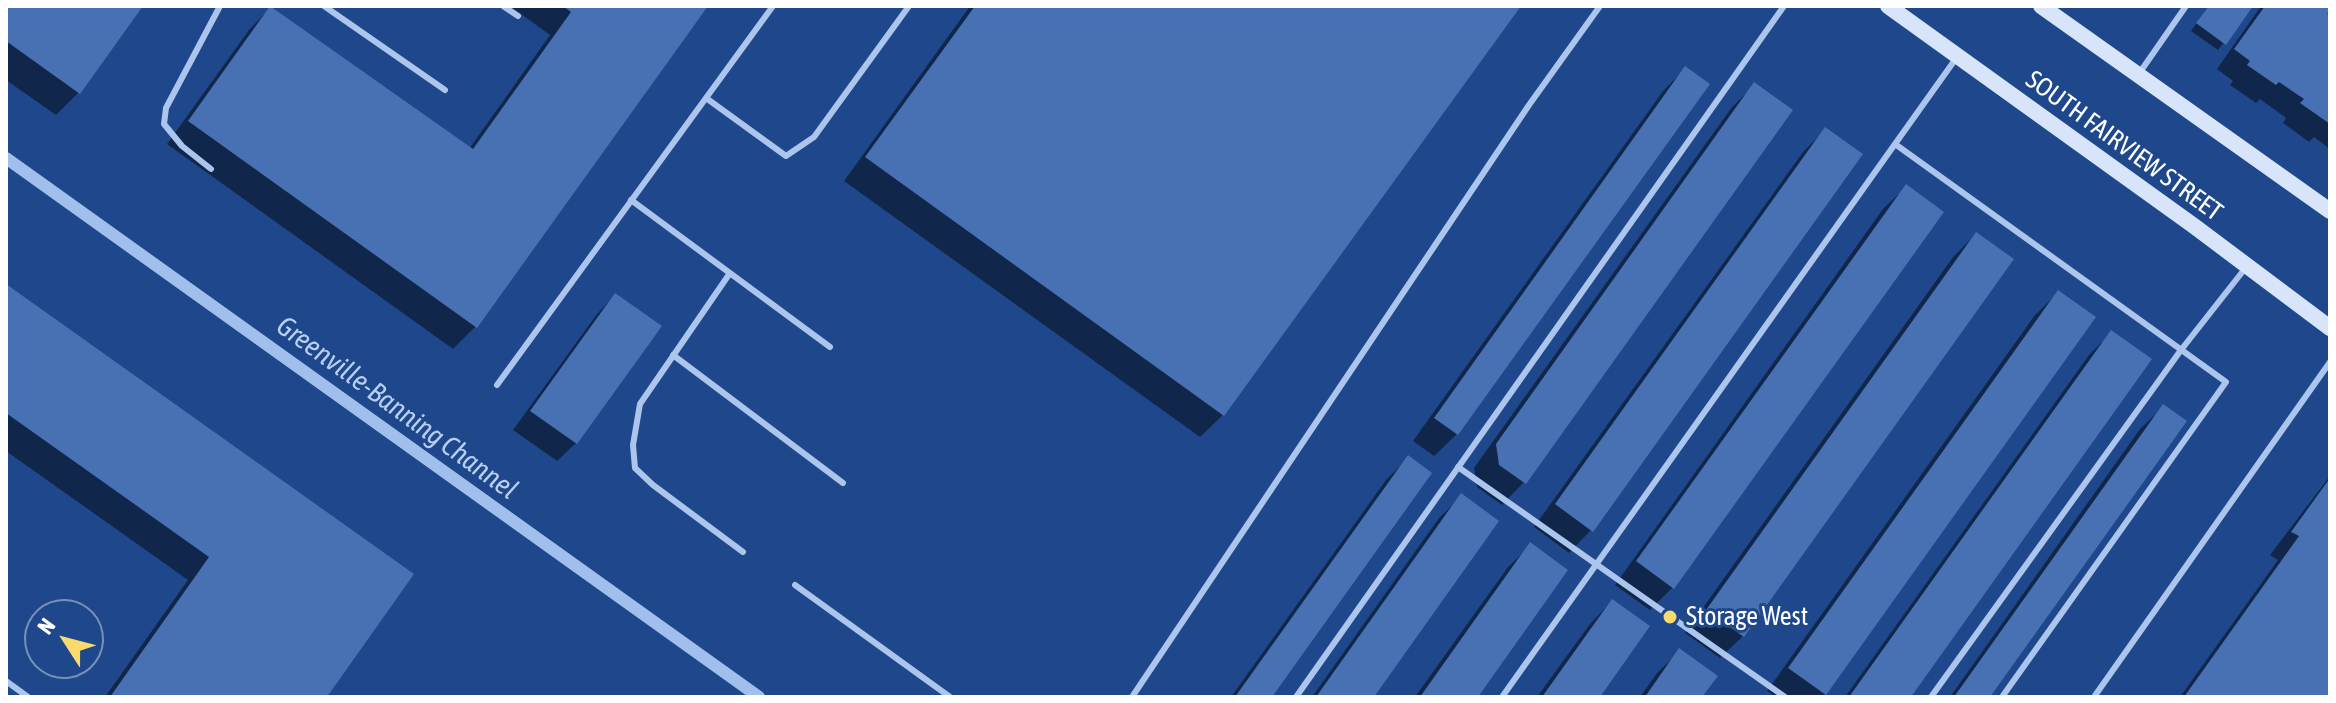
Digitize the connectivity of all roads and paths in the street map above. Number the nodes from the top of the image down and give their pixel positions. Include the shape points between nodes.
1 (220, 6) edge
2 (324, 6) edge
3 (503, 6) edge
4 (773, 6) edge
5 (909, 6) edge
6 (1600, 6) edge
7 (1784, 6) edge
8 (1888, 6) edge
9 (2041, 6) edge
10 (2186, 6) edge
11 (518, 16) dead end
12 (1957, 56) junction
13 (2138, 75) junction
14 (445, 90) dead end
15 (706, 98) junction
16 (1895, 144) junction
17 (211, 169) dead end
18 (631, 200) junction
19 (2330, 211) edge
20 (2247, 266) junction
21 (730, 273) junction
22 (2330, 328) edge
23 (830, 347) dead end
24 (2181, 350) junction
25 (673, 355) junction
26 (2330, 362) edge
27 (497, 385) dead end
28 (1458, 467) junction
29 (843, 483) dead end
30 (743, 552) dead end
31 (1597, 564) junction
32 (795, 585) dead end
33 (6, 681) edge
34 (28, 697) edge
35 (950, 697) edge
36 (1132, 697) edge
37 (1296, 697) edge
38 (1502, 697) edge
39 (1785, 697) edge
40 (1931, 697) edge
41 (2002, 697) edge
42 (2094, 697) edge

1 - 17 lane via 166,108 164,124
2 - 14 lane
3 - 11 lane
4 - 15 lane
5 - 15 lane via 814,137 786,156
6 - 36 lane
7 - 28 lane
8 - 12 main road, SOUTH FAIRVIEW STREET
9 - 13 main road
10 - 13 lane
12 - 16 lane
12 - 20 main road, SOUTH FAIRVIEW STREET
13 - 19 main road
15 - 18 lane
16 - 24 lane
16 - 31 lane
18 - 21 lane
18 - 27 lane
20 - 22 main road, SOUTH FAIRVIEW STREET
20 - 24 lane
21 - 23 lane
21 - 25 lane
24 - 40 lane
24 - 41 lane via 2226,382
25 - 29 lane
25 - 30 lane via 640,404 635,468
26 - 42 lane
28 - 31 lane
28 - 37 lane
31 - 38 lane
31 - 39 lane
32 - 35 lane
33 - 34 lane

